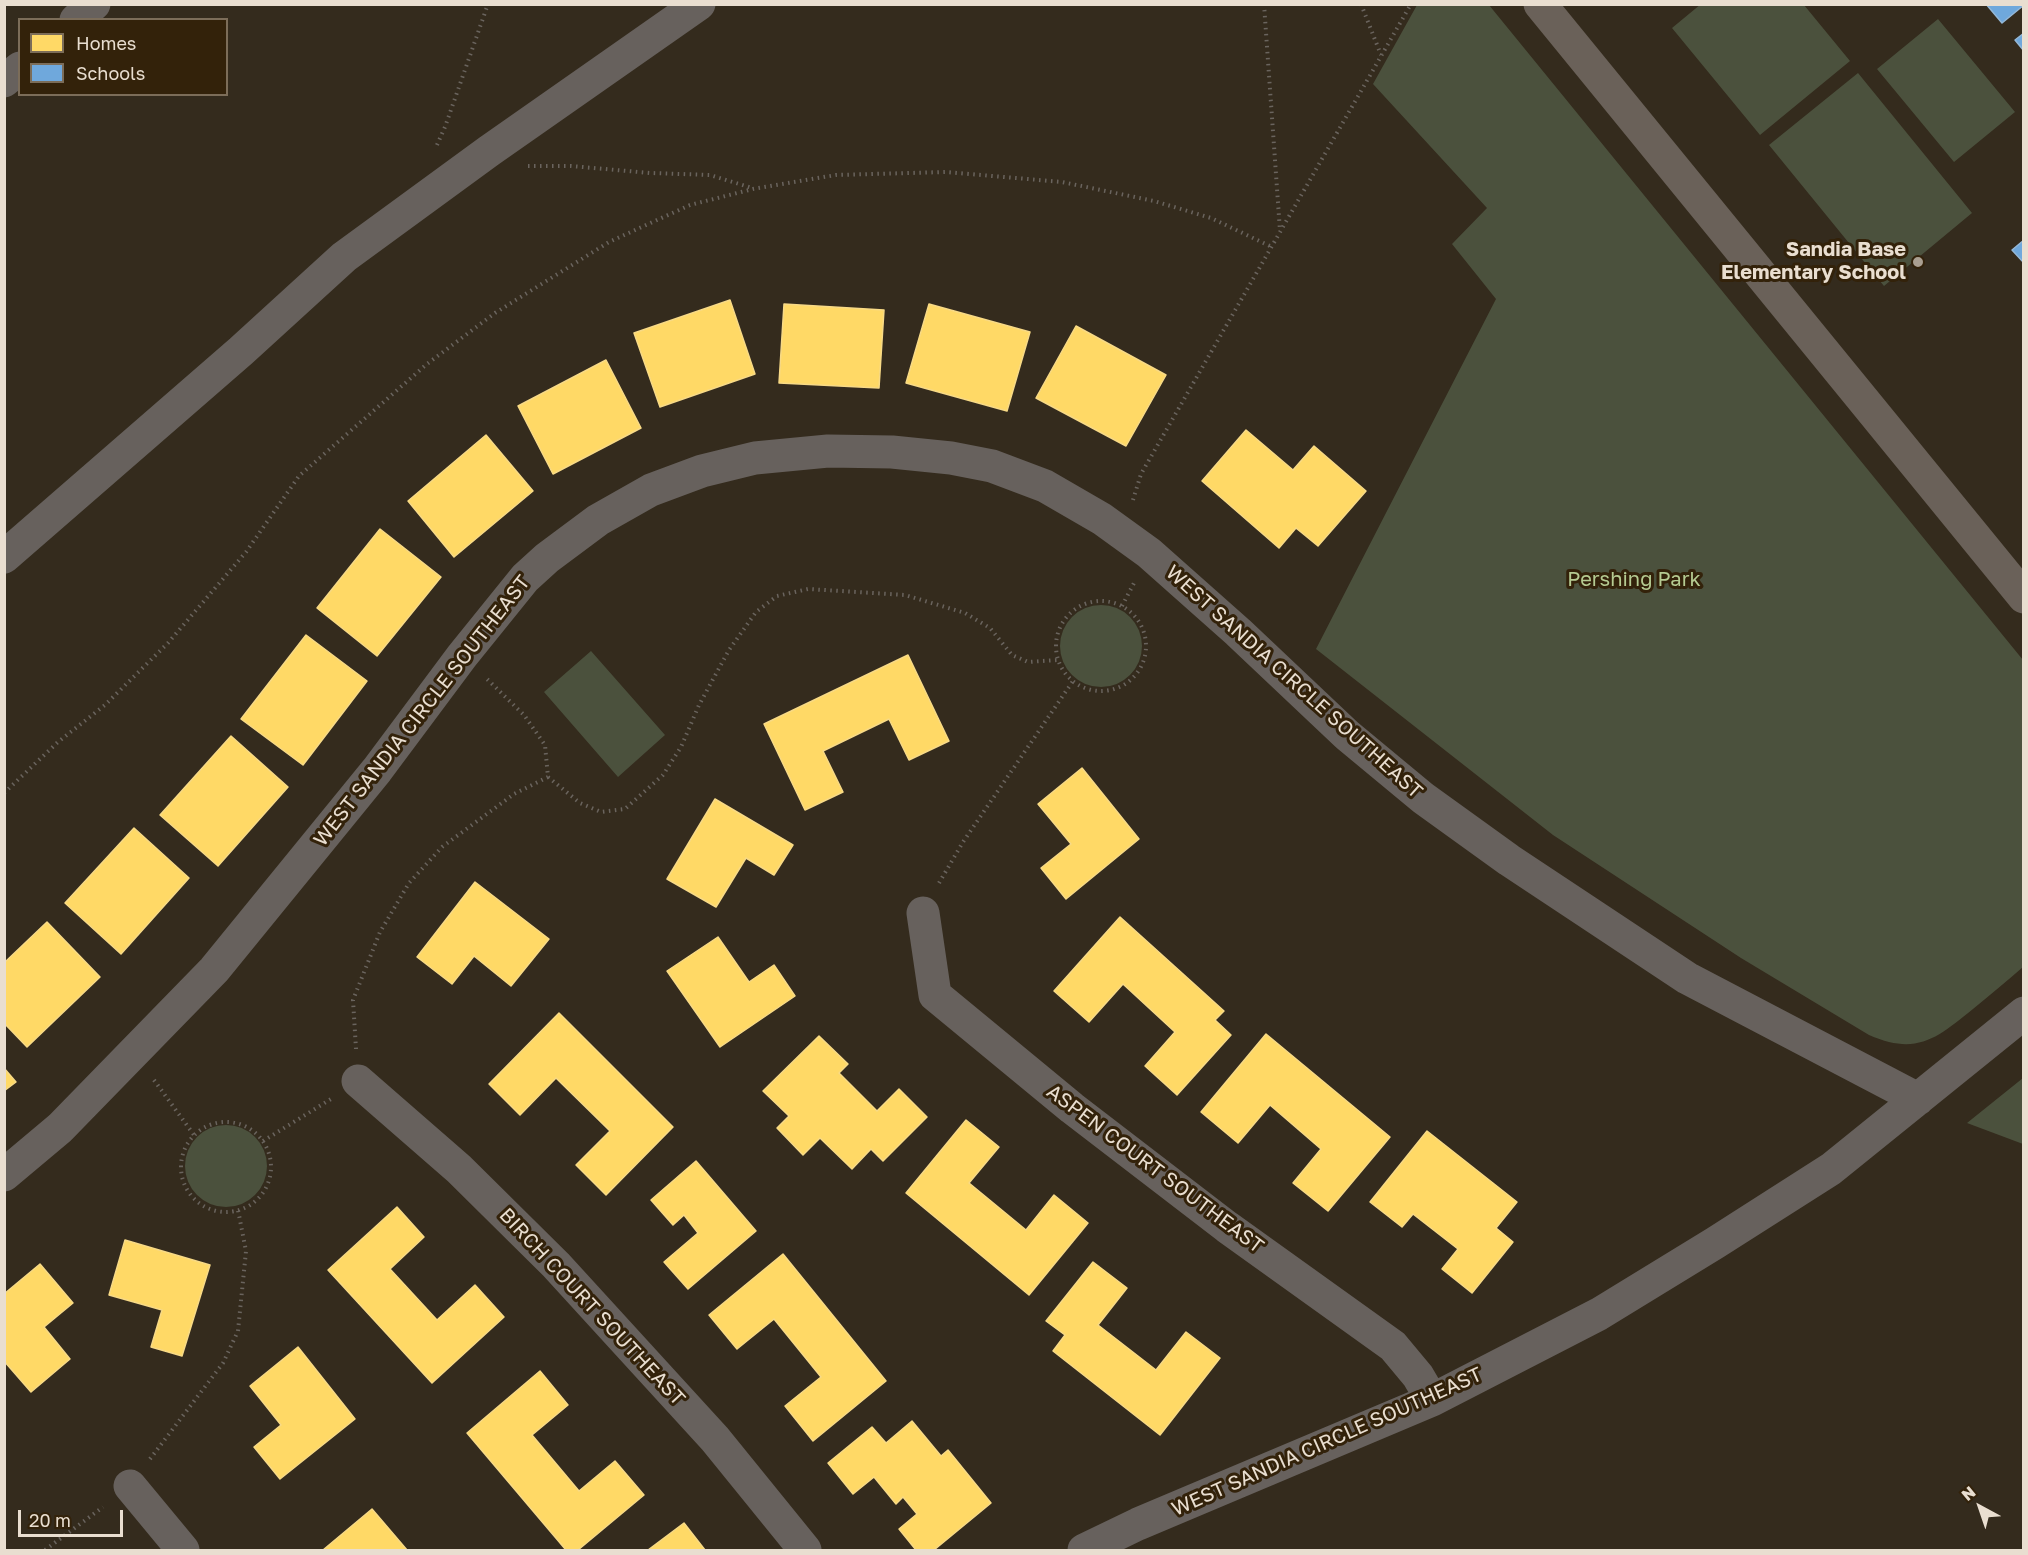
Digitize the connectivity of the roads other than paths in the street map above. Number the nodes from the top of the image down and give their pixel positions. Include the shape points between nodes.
1 (94, 4) edge
2 (699, 4) edge
3 (1540, 4) edge
4 (78, 18) edge
5 (18, 70) edge
6 (4, 81) edge
7 (4, 557) edge
8 (2024, 597) edge
9 (923, 913) road end
10 (2024, 1012) edge
11 (358, 1081) road end
12 (1918, 1099) junction
13 (4, 1175) edge
14 (1432, 1400) junction
15 (130, 1486) road end
16 (183, 1551) edge
17 (806, 1551) edge
18 (1084, 1551) edge

1 - 4 street
2 - 7 street via 344,257
3 - 8 main road
5 - 6 street
9 - 14 street, ASPEN COURT SOUTHEAST via 935,995 1072,1108 1393,1346
10 - 12 street
11 - 17 street, BIRCH COURT SOUTHEAST via 459,1169 556,1265 715,1439
12 - 13 street, WEST SANDIA CIRCLE SOUTHEAST via 1687,978 1509,860 1423,798 1347,735 1149,553 1102,519 1045,486 992,466 892,452 828,450 755,458 702,471 642,495 598,520 525,578 377,770 214,970 60,1128
12 - 14 street, WEST SANDIA CIRCLE SOUTHEAST via 1831,1169 1715,1244 1599,1314
14 - 18 street, WEST SANDIA CIRCLE SOUTHEAST via 1138,1524
15 - 16 street

